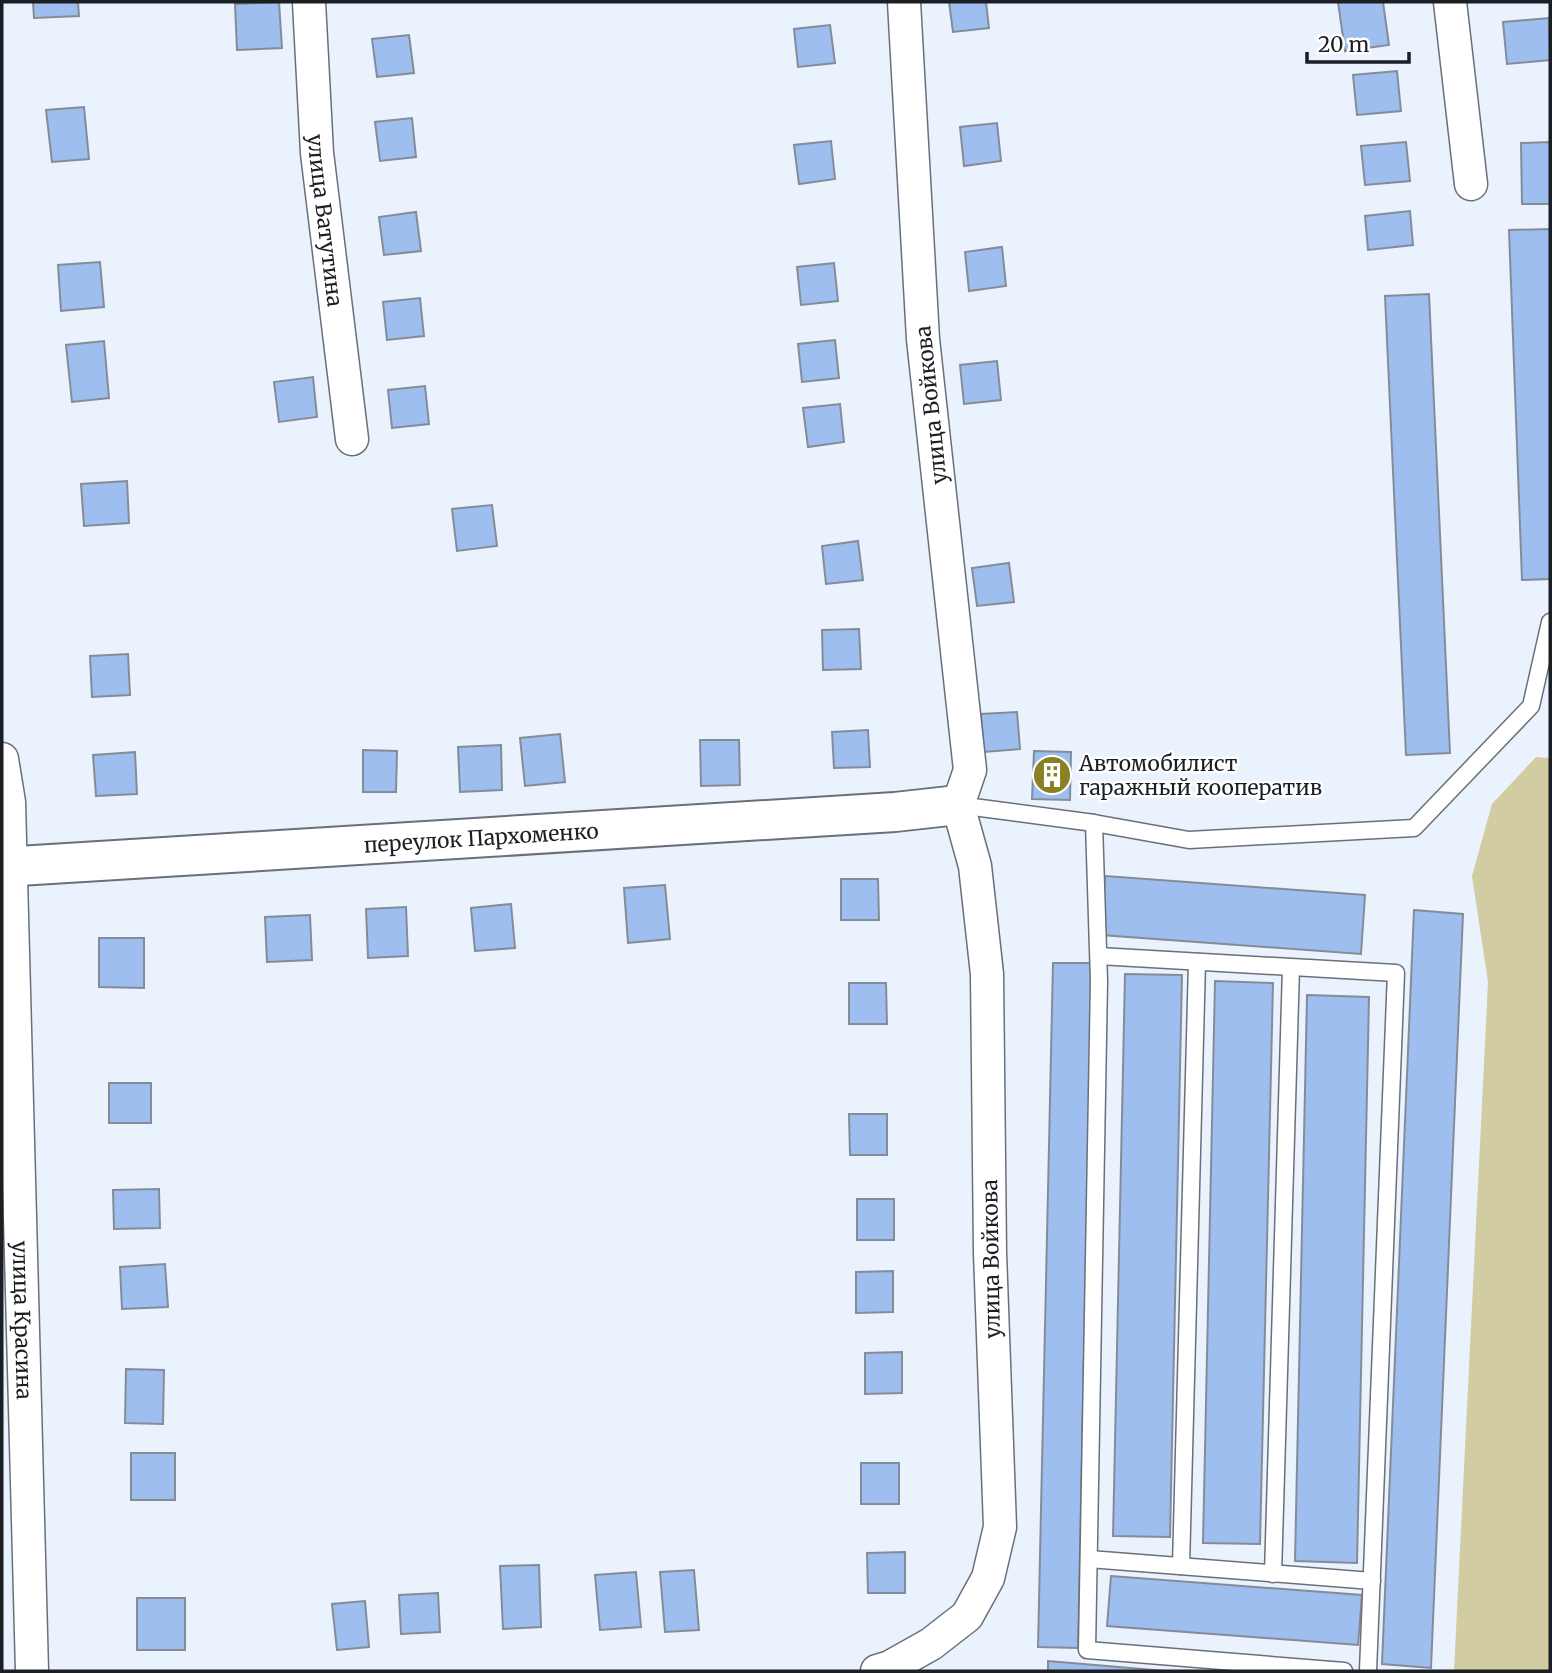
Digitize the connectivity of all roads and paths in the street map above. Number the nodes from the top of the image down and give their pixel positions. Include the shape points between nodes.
1 (309, 2) edge
2 (904, 2) edge
3 (1450, 2) edge
4 (1471, 184) dead end
5 (352, 439) dead end
6 (1550, 622) edge
7 (2, 759) edge
8 (958, 805) junction
9 (1094, 823) junction
10 (6, 867) edge
11 (1099, 956) junction
12 (1197, 962) junction
13 (1291, 968) junction
14 (1089, 1559) junction
15 (1181, 1566) junction
16 (1273, 1574) junction
17 (1372, 1581) junction
18 (884, 1669) edge
19 (32, 1671) edge
20 (1344, 1671) edge
21 (1368, 1671) edge

1 - 5 street, улица Ватутина via 317,153
2 - 8 street, улица Войкова via 923,339 970,770
3 - 4 street
6 - 9 lane via 1531,706 1414,828 1189,841
7 - 10 street, улица Красина via 9,802
8 - 9 lane
8 - 10 street, переулок Пархоменко
8 - 18 street, улица Войкова via 975,866 987,974 990,1253 1000,1527 988,1578 967,1616 931,1644
9 - 11 lane
10 - 19 street, улица Красина
11 - 12 lane
11 - 14 lane
12 - 13 lane
12 - 15 lane
13 - 16 lane
13 - 17 lane via 1396,973
14 - 15 lane
14 - 20 lane via 1087,1650
15 - 16 lane
16 - 17 lane
17 - 21 lane

